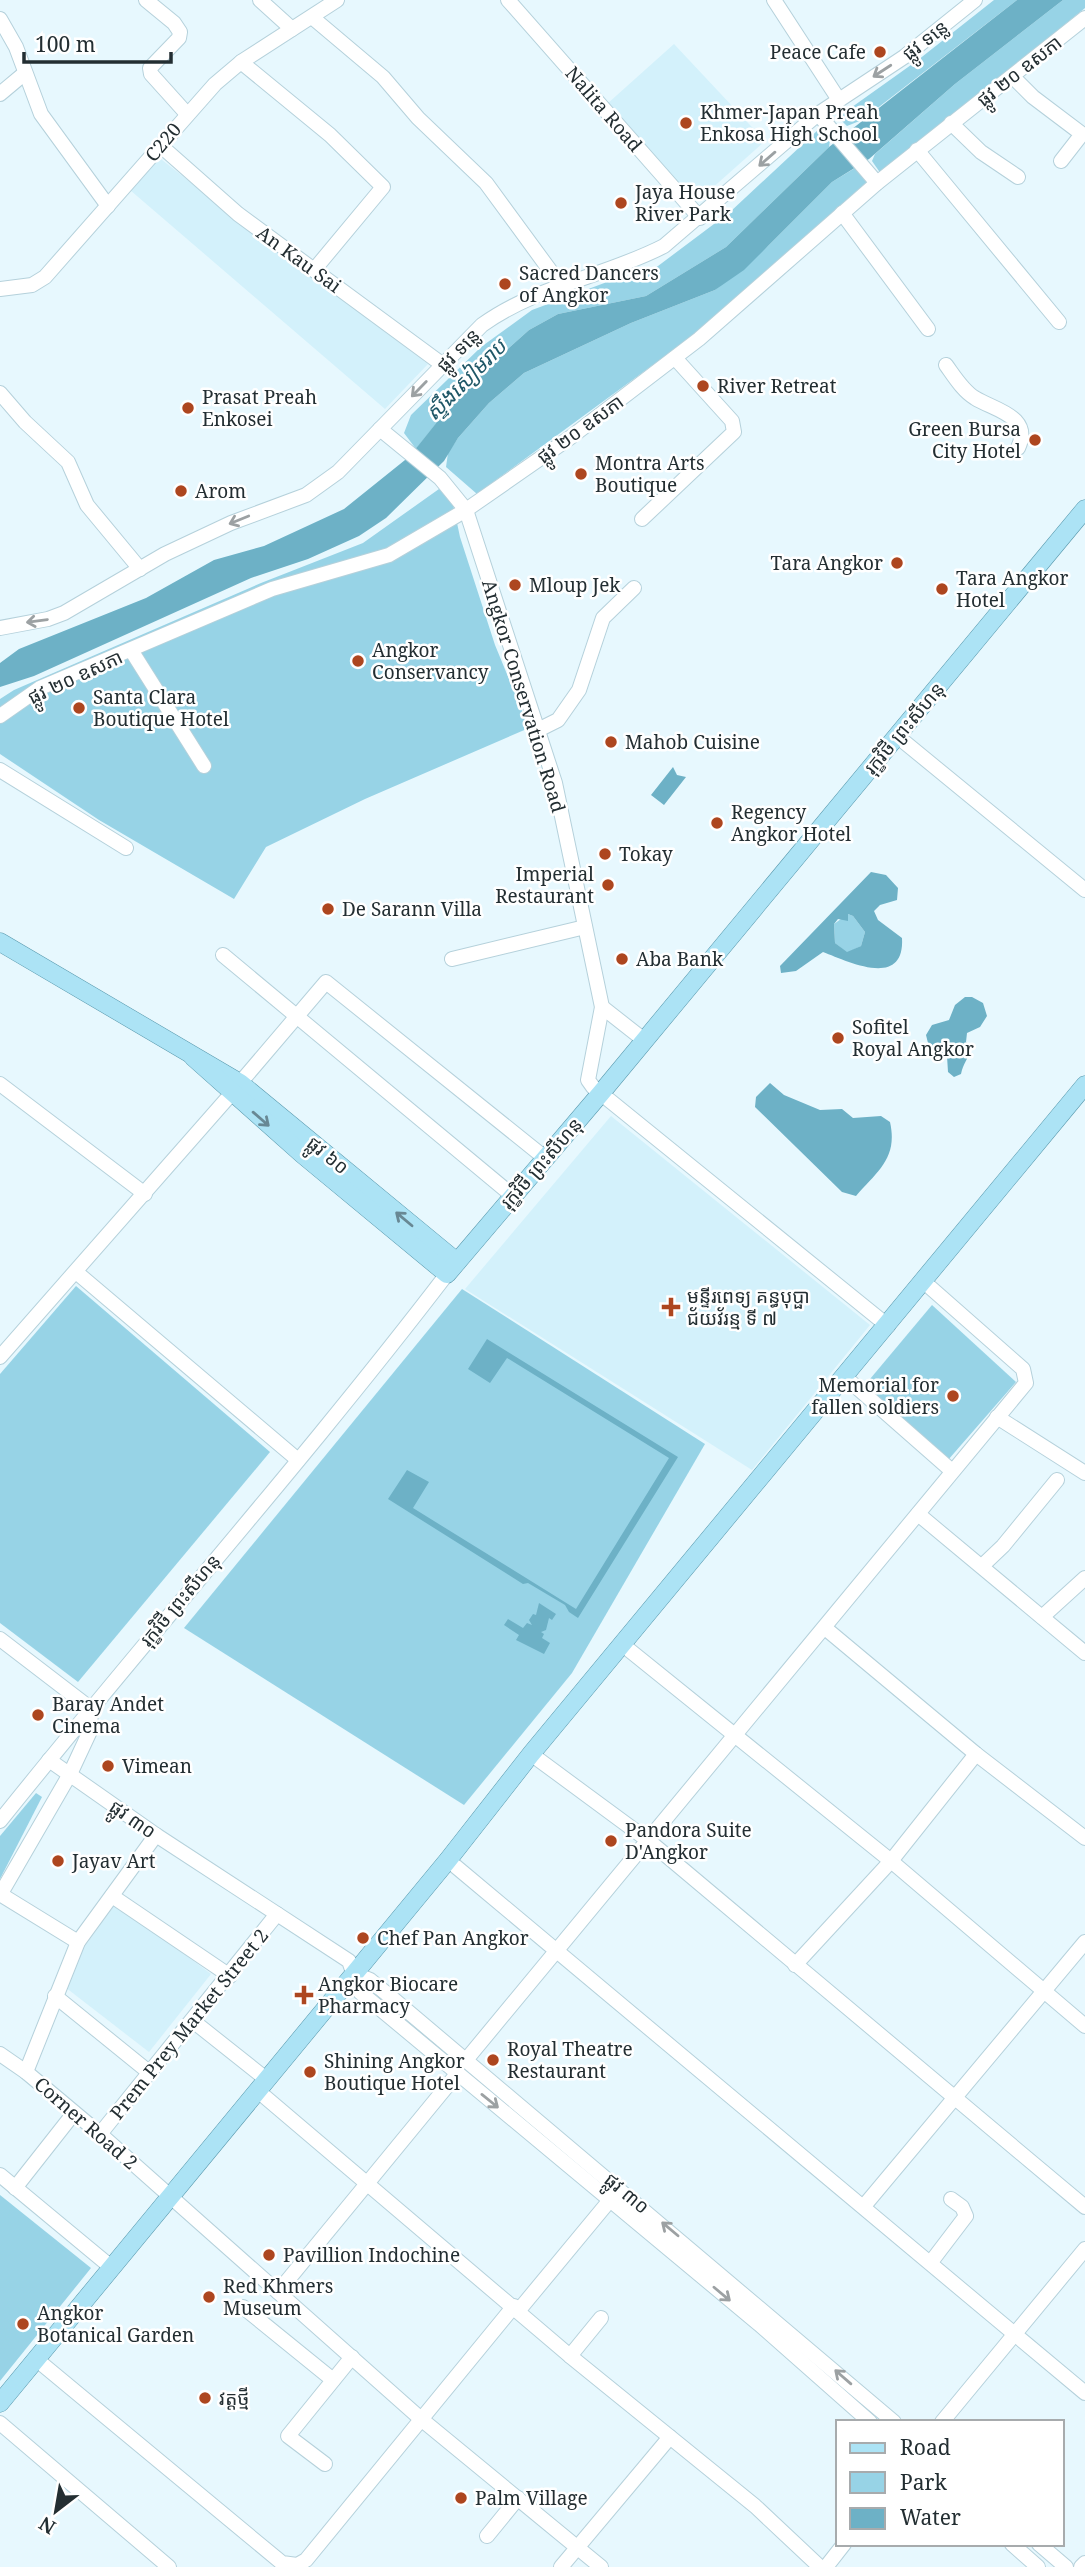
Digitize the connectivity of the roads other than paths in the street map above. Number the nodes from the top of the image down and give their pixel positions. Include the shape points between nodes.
1 (146, 0) edge
2 (260, 0) edge
3 (337, 0) edge
4 (508, 0) edge
5 (774, 0) edge
6 (975, 0) edge
7 (313, 18) junction
8 (1085, 18) edge
9 (0, 21) edge
10 (292, 29) junction
11 (241, 62) junction
12 (25, 73) junction
13 (1013, 77) junction
14 (0, 94) edge
15 (839, 100) junction
16 (187, 114) junction
17 (822, 119) junction
18 (951, 123) junction
19 (1083, 135) edge
20 (161, 146) junction
21 (917, 150) junction
22 (1060, 162) dead end
23 (1018, 177) dead end
24 (877, 183) junction
25 (108, 206) junction
26 (842, 213) junction
27 (700, 218) junction
28 (314, 270) junction
29 (560, 284) junction
30 (0, 289) edge
31 (1059, 322) dead end
32 (928, 329) dead end
33 (675, 358) junction
34 (443, 365) junction
35 (946, 365) dead end
36 (0, 393) edge
37 (380, 429) junction
38 (1017, 448) dead end
39 (1085, 509) edge
40 (466, 510) junction
41 (642, 519) dead end
42 (140, 569) junction
43 (634, 588) dead end
44 (0, 628) edge
45 (131, 650) junction
46 (0, 716) edge
47 (538, 730) junction
48 (897, 736) junction
49 (204, 766) dead end
50 (0, 770) edge
51 (126, 848) dead end
52 (1085, 890) edge
53 (585, 927) junction
54 (0, 942) edge
55 (223, 955) dead end
56 (452, 959) dead end
57 (601, 1007) junction
58 (298, 1017) junction
59 (644, 1040) junction
60 (0, 1084) edge
61 (1085, 1084) edge
62 (236, 1088) junction
63 (601, 1093) junction
64 (545, 1158) junction
65 (145, 1194) junction
66 (513, 1196) junction
67 (452, 1268) junction
68 (76, 1272) junction
69 (923, 1281) junction
70 (888, 1326) junction
71 (0, 1357) edge
72 (845, 1377) junction
73 (997, 1417) junction
74 (298, 1460) junction
75 (952, 1471) junction
76 (1085, 1473) edge
77 (1057, 1480) dead end
78 (918, 1514) junction
79 (982, 1566) junction
80 (1085, 1578) edge
81 (1042, 1617) junction
82 (825, 1628) junction
83 (2, 1645) edge
84 (623, 1645) junction
85 (1085, 1653) edge
86 (90, 1708) junction
87 (737, 1735) junction
88 (531, 1754) junction
89 (976, 1754) junction
90 (49, 1760) junction
91 (70, 1774) junction
92 (0, 1821) edge
93 (156, 1835) junction
94 (1085, 1838) edge
95 (649, 1841) junction
96 (448, 1860) junction
97 (891, 1861) junction
98 (0, 1895) edge
99 (112, 1896) junction
100 (277, 1914) junction
101 (78, 1942) junction
102 (1085, 1942) edge
103 (556, 1950) junction
104 (794, 1965) junction
105 (353, 1973) junction
106 (230, 1976) junction
107 (1044, 1990) junction
108 (55, 1996) junction
109 (193, 2021) junction
110 (1085, 2026) edge
111 (0, 2054) edge
112 (466, 2060) junction
113 (26, 2072) junction
114 (150, 2073) junction
115 (457, 2074) junction
116 (261, 2085) junction
117 (956, 2097) junction
118 (74, 2113) junction
119 (100, 2134) junction
120 (0, 2175) edge
121 (368, 2183) junction
122 (15, 2188) junction
123 (621, 2188) junction
124 (169, 2195) junction
125 (951, 2199) dead end
126 (610, 2200) junction
127 (864, 2206) junction
128 (1085, 2207) edge
129 (1085, 2249) edge
130 (931, 2262) junction
131 (111, 2267) junction
132 (278, 2292) junction
133 (243, 2307) dead end
134 (516, 2308) junction
135 (601, 2318) dead end
136 (1015, 2333) junction
137 (570, 2356) junction
138 (352, 2357) junction
139 (36, 2359) junction
140 (333, 2380) junction
141 (1085, 2393) edge
142 (0, 2403) edge
143 (421, 2419) junction
144 (868, 2420) edge
145 (892, 2420) edge
146 (944, 2420) edge
147 (0, 2423) edge
148 (670, 2437) junction
149 (325, 2464) dead end
150 (518, 2498) junction
151 (487, 2536) dead end
152 (576, 2546) junction
153 (842, 2546) edge
154 (1014, 2546) edge
155 (1041, 2546) edge
156 (1085, 2563) edge
157 (169, 2567) edge
158 (561, 2567) edge
159 (601, 2567) edge
160 (820, 2567) edge
161 (826, 2567) edge
162 (1038, 2567) edge
163 (1066, 2567) edge
164 (1082, 2567) edge

1 - 16 street via 180,32 150,68
2 - 10 street
3 - 7 street, C220
4 - 27 street, Nalita Road
5 - 15 street
6 -> 15 street, ផ្លូវ ទន្លេ via 904,57
7 - 10 street, C220
7 - 29 street via 383,77 486,183
8 - 13 street, ផ្លូវ ២០ ឧសភា
9 - 12 street
10 - 11 street, C220
11 - 16 street, C220
11 - 28 street via 330,135 383,187
12 - 14 street
12 - 25 street via 41,114
13 - 18 street, ផ្លូវ ២០ ឧសភា
13 - 19 street
15 - 17 street, ផ្លូវ ទន្លេ
16 - 20 street, C220
17 - 24 street
17 -> 27 street, ផ្លូវ ទន្លេ
18 - 21 street, ផ្លូវ ២០ ឧសភា
18 - 23 street via 981,152
19 - 22 street
20 - 25 street, C220
20 - 28 street, An Kau Sai via 238,214
21 - 24 street, ផ្លូវ ២០ ឧសភា
21 - 31 street
24 - 26 street, ផ្លូវ ២០ ឧសភា
25 - 30 street, C220 via 39,282
26 - 32 street
26 - 33 street, ផ្លូវ ២០ ឧសភា
27 - 29 street, ផ្លូវ ទន្លេ via 643,257
28 - 34 street, An Kau Sai
29 - 34 street, ផ្លូវ ទន្លេ via 507,307
33 - 40 street, ផ្លូវ ២០ ឧសភា via 571,438
33 - 41 street via 732,421 734,432
34 -> 37 street, ផ្លូវ ទន្លេ
35 - 38 street via 974,398 1001,409 1020,429 1022,439
36 - 42 street via 68,462 87,505
37 - 40 street via 440,478
37 -> 42 street, ផ្លូវ ទន្លេ via 338,472 306,495 231,523
39 - 48 main road, រុក្ខវិថី ព្រះសីហនុ
40 - 45 street, ផ្លូវ ២០ ឧសភា via 389,555 272,589
40 - 47 street, Angkor Conservation Road
42 -> 44 street, ផ្លូវ ទន្លេ via 64,613
43 - 47 street via 603,618 579,690 558,720
45 - 46 street, ផ្លូវ ២០ ឧសភា via 40,688
45 - 49 street
47 - 53 street, Angkor Conservation Road via 555,783
48 - 52 street
48 - 59 main road, រុក្ខវិថី ព្រះសីហនុ
50 - 51 street
53 - 56 street
53 - 57 street, Angkor Conservation Road
54 - 62 main road, ផ្លូវ ៦០ via 193,1056
55 - 58 street
57 - 59 street
57 - 63 street via 588,1080
58 - 62 street
58 - 64 street via 326,982
58 - 66 street
59 - 63 main road, រុក្ខវិថី ព្រះសីហនុ
60 - 65 street
61 - 69 main road
62 - 65 street
62 - 67 main road, ផ្លូវ ៦០
63 - 64 main road, រុក្ខវិថី ព្រះសីហនុ
63 - 70 street
64 - 66 main road, រុក្ខវិថី ព្រះសីហនុ
65 - 68 street
66 - 67 main road, រុក្ខវិថី ព្រះសីហនុ
67 - 74 street, រុក្ខវិថី ព្រះសីហនុ
68 - 71 street
68 - 74 street
69 - 70 main road
69 - 73 street via 1023,1369 1026,1383
70 - 72 main road
72 - 75 street
72 - 84 main road
73 - 75 street
73 - 76 street
74 - 86 street, រុក្ខវិថី ព្រះសីហនុ
75 - 78 street
77 - 79 street
78 - 79 street
78 - 82 street
79 - 81 street
80 - 81 street
81 - 85 street
82 - 87 street
82 - 89 street
83 - 86 street
84 - 87 street
84 - 88 main road
86 - 90 street, រុក្ខវិថី ព្រះសីហនុ
86 - 91 street via 91,1729
87 - 95 street
87 - 97 street
88 - 95 street
88 - 96 main road
89 - 94 street
89 - 97 street
90 - 91 street, ផ្លូវ ៣០
90 - 92 street, រុក្ខវិថី ព្រះសីហនុ
91 - 93 street, ផ្លូវ ៣០
91 - 98 street
93 - 99 street
93 - 100 street, ផ្លូវ ៣០
95 - 103 street
95 - 104 street
96 - 103 street
96 - 105 main road
97 - 104 street
97 - 107 street
98 - 101 street
99 - 101 street
99 - 106 street
100 - 105 street, ផ្លូវ ៣០ via 349,1961
100 - 106 street, Prem Prey Market Street 2
101 - 108 street
102 - 107 street
103 - 112 street
103 - 127 street
104 - 117 street
105 - 112 street, ផ្លូវ ៣០ via 370,1980
105 - 115 street, ផ្លូវ ៣០ via 360,1992
105 - 116 main road
106 - 109 street, Prem Prey Market Street 2
107 - 110 street
107 - 117 street
108 - 113 street
108 - 114 street
109 - 114 street, Prem Prey Market Street 2
109 - 116 street
111 - 113 street, Corner Road 2
112 - 123 street, ផ្លូវ ៣០
113 - 118 street, Corner Road 2
114 - 119 street, Prem Prey Market Street 2
115 - 121 street
115 -> 126 street, ផ្លូវ ៣០
116 - 121 street
116 - 124 main road
117 - 127 street
117 - 128 street
118 - 119 street, Corner Road 2
118 - 122 street
119 - 124 street, Corner Road 2
120 - 122 street
121 - 132 street
121 - 134 street
122 - 131 street
123 - 126 street
145 -> 123 street, ផ្លូវ ៣០
124 - 131 main road
124 - 132 street, Corner Road 2
125 - 130 street via 966,2216
126 - 134 street
126 -> 144 street, ផ្លូវ ៣០
127 - 130 street
129 - 136 street
130 - 136 street
131 - 139 main road
132 - 138 street, Corner Road 2
133 - 140 street
134 - 137 street
134 - 143 street
135 - 137 street
136 - 141 street
136 - 146 street
137 - 148 street
138 - 140 street
138 - 143 street, Corner Road 2
139 - 142 main road
139 - 143 street via 282,2563 297,2565 306,2560
140 - 149 street via 288,2436
143 - 150 street, Corner Road 2
147 - 157 street
148 - 152 street
148 - 160 street via 755,2506
150 - 151 street
150 - 152 street, Corner Road 2
152 - 158 street
152 - 159 street, Corner Road 2
153 - 161 street
154 - 162 street
155 - 163 street
156 - 164 street

